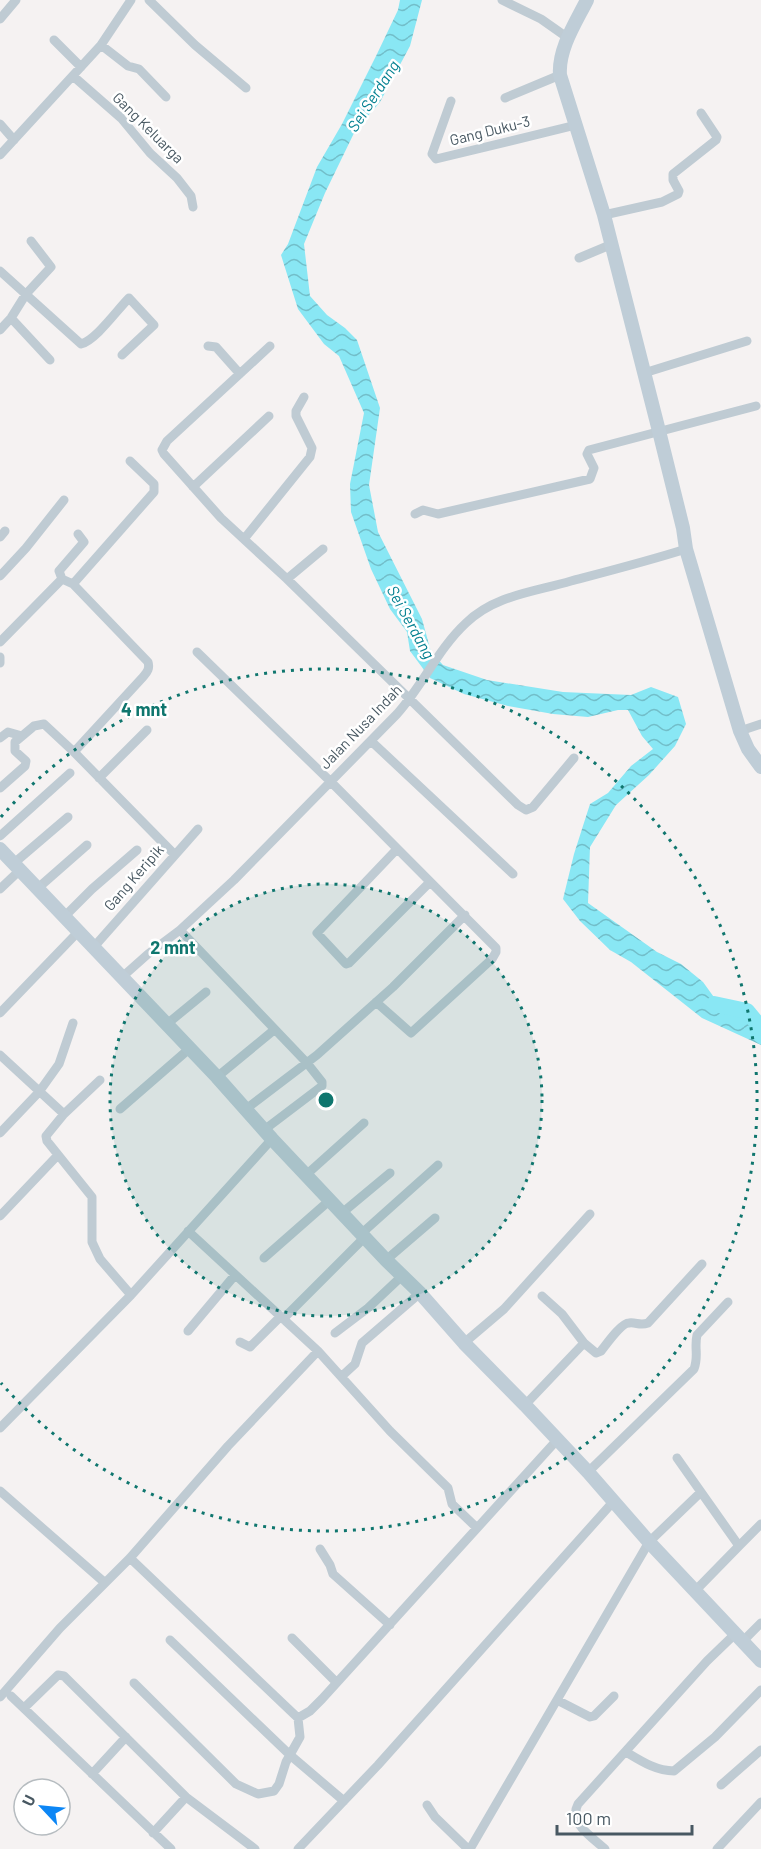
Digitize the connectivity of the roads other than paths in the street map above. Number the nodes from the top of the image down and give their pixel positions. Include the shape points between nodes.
1 (16, 0) edge
2 (131, 0) edge
3 (149, 0) edge
4 (502, 0) edge
5 (587, 0) edge
6 (0, 19) edge
7 (568, 38) junction
8 (54, 40) dead end
9 (101, 45) junction
10 (81, 67) junction
11 (560, 75) junction
12 (73, 76) junction
13 (246, 88) dead end
14 (166, 97) dead end
15 (505, 99) dead end
16 (451, 101) dead end
17 (700, 113) dead end
18 (0, 124) edge
19 (576, 126) junction
20 (14, 140) junction
21 (0, 155) edge
22 (193, 207) dead end
23 (604, 215) junction
24 (31, 241) dead end
25 (610, 245) junction
26 (579, 258) dead end
27 (0, 271) edge
28 (26, 294) junction
29 (11, 318) junction
30 (0, 330) edge
31 (747, 342) dead end
32 (208, 346) dead end
33 (270, 346) dead end
34 (122, 356) dead end
35 (50, 360) dead end
36 (644, 373) junction
37 (240, 374) junction
38 (304, 397) dead end
39 (756, 406) dead end
40 (269, 416) dead end
41 (659, 431) junction
42 (130, 460) dead end
43 (193, 487) junction
44 (64, 500) dead end
45 (415, 514) dead end
46 (78, 534) dead end
47 (244, 539) junction
48 (323, 549) dead end
49 (686, 549) junction
50 (0, 576) edge
51 (62, 579) junction
52 (287, 579) junction
53 (73, 584) junction
54 (0, 642) edge
55 (196, 652) dead end
56 (0, 657) edge
57 (0, 663) edge
58 (413, 696) junction
59 (761, 724) edge
60 (147, 730) dead end
61 (740, 731) junction
62 (22, 736) junction
63 (0, 738) edge
64 (371, 741) junction
65 (74, 752) junction
66 (574, 758) dead end
67 (761, 767) edge
68 (70, 773) dead end
69 (99, 778) junction
70 (330, 781) junction
71 (0, 789) edge
72 (68, 817) dead end
73 (198, 829) dead end
74 (0, 836) edge
75 (87, 845) dead end
76 (0, 849) edge
77 (396, 849) junction
78 (136, 850) dead end
79 (175, 855) junction
80 (16, 867) junction
81 (513, 874) dead end
82 (430, 882) junction
83 (38, 888) junction
84 (0, 889) edge
85 (465, 915) junction
86 (65, 916) junction
87 (180, 930) junction
88 (78, 932) junction
89 (93, 948) junction
90 (121, 978) junction
91 (206, 992) dead end
92 (376, 1002) junction
93 (0, 1013) edge
94 (73, 1023) dead end
95 (167, 1024) junction
96 (274, 1029) junction
97 (189, 1049) junction
98 (0, 1055) edge
99 (307, 1063) junction
100 (217, 1077) junction
101 (100, 1080) dead end
102 (39, 1092) junction
103 (120, 1109) dead end
104 (246, 1109) junction
105 (64, 1114) junction
106 (364, 1123) dead end
107 (0, 1133) edge
108 (268, 1135) junction
109 (57, 1156) junction
110 (438, 1165) dead end
111 (390, 1173) dead end
112 (306, 1175) junction
113 (330, 1200) junction
114 (342, 1213) junction
115 (591, 1214) dead end
116 (0, 1216) edge
117 (435, 1218) dead end
118 (189, 1231) junction
119 (363, 1235) junction
120 (264, 1258) dead end
121 (386, 1260) junction
122 (702, 1264) dead end
123 (235, 1275) junction
124 (402, 1276) junction
125 (420, 1293) junction
126 (131, 1295) junction
127 (542, 1296) dead end
128 (728, 1302) dead end
129 (282, 1318) junction
130 (188, 1331) dead end
131 (335, 1333) dead end
132 (240, 1342) dead end
133 (464, 1343) junction
134 (584, 1343) junction
135 (318, 1351) junction
136 (342, 1377) junction
137 (525, 1405) junction
138 (0, 1428) edge
139 (556, 1440) junction
140 (678, 1458) dead end
141 (588, 1472) junction
142 (0, 1491) edge
143 (701, 1492) junction
144 (613, 1502) junction
145 (761, 1524) edge
146 (477, 1528) junction
147 (649, 1542) junction
148 (739, 1546) junction
149 (320, 1549) dead end
150 (130, 1558) junction
151 (104, 1582) junction
152 (695, 1591) junction
153 (761, 1623) edge
154 (390, 1625) junction
155 (292, 1638) dead end
156 (739, 1638) junction
157 (170, 1640) dead end
158 (761, 1661) edge
159 (336, 1682) junction
160 (134, 1683) dead end
161 (761, 1690) edge
162 (614, 1695) dead end
163 (11, 1696) dead end
164 (0, 1697) edge
165 (557, 1700) junction
166 (24, 1708) junction
167 (298, 1718) junction
168 (126, 1737) junction
169 (761, 1750) edge
170 (626, 1752) junction
171 (290, 1755) junction
172 (92, 1774) junction
173 (721, 1785) dead end
174 (186, 1797) junction
175 (344, 1801) junction
176 (761, 1802) edge
177 (427, 1805) dead end
178 (153, 1833) junction
179 (252, 1848) edge
180 (171, 1849) edge
181 (298, 1849) edge
182 (469, 1849) edge
183 (605, 1849) edge
184 (717, 1849) edge

1 - 6 street
2 - 9 street
3 - 13 street
4 - 7 street
5 - 7 main road
7 - 11 main road
8 - 10 street
9 - 10 street
9 - 14 street via 128,66 139,69
10 - 12 street
11 - 15 street
11 - 19 main road
12 - 20 street
12 - 22 street, Gang Keluarga via 121,118 177,178 191,196
16 - 19 street, Gang Duku-3 via 432,154 436,159
17 - 23 street via 717,137 674,174 678,194 662,202
18 - 20 street
19 - 23 main road
20 - 21 street
23 - 25 main road
24 - 28 street via 51,267
25 - 26 street
25 - 36 main road
27 - 28 street
28 - 29 street
28 - 34 street via 81,344 129,298 154,326
29 - 30 street
29 - 35 street
31 - 36 street
32 - 37 street via 216,347
33 - 37 street
36 - 41 main road
37 - 43 street via 162,450
38 - 47 street via 296,416 312,448 309,458
39 - 41 street
40 - 43 street
41 - 45 street via 589,450 594,468 590,479 438,514 423,510
41 - 49 main road
42 - 53 street via 154,484 154,492
43 - 47 street
44 - 50 street
46 - 51 street via 84,542 60,571
47 - 52 street
48 - 52 street
49 - 58 street, Jalan Nusa Indah via 506,597 484,608 449,640
49 - 61 main road
51 - 53 street
51 - 54 street
52 - 58 street
53 - 65 street via 149,666
55 - 70 street
56 - 57 street
58 - 64 street, Jalan Nusa Indah
58 - 66 street via 437,728 526,810 533,807
59 - 61 street
60 - 69 street
61 - 67 main road
62 - 63 street via 8,732
62 - 65 street via 34,726 44,724
62 - 71 street via 14,747 26,761 25,766
64 - 70 street, Jalan Nusa Indah
64 - 81 street
65 - 69 street
68 - 74 street
69 - 79 street
70 - 77 street
70 - 87 street, Jalan Nusa Indah
72 - 80 street
73 - 79 street, Gang Keripik
75 - 83 street
76 - 80 main road
77 - 82 street
77 - 82 street via 317,933 345,964 385,930
78 - 86 street
79 - 89 street, Gang Keripik
80 - 83 main road
80 - 84 street
82 - 85 street
83 - 86 main road
85 - 92 street
85 - 92 street via 496,948 492,959 411,1034
86 - 88 main road
87 - 90 street, Jalan Nusa Indah
87 - 96 street
88 - 89 main road
88 - 93 street
89 - 90 main road
90 - 95 main road
91 - 95 street
92 - 99 street
94 - 102 street via 59,1064
95 - 97 main road
96 - 99 street
96 - 100 street
97 - 100 main road
97 - 103 street
98 - 102 street
99 - 104 street
99 - 108 street via 322,1084
100 - 104 main road
101 - 105 street
102 - 105 street
102 - 107 street
104 - 108 main road
105 - 109 street via 46,1136
106 - 112 street
108 - 112 main road
108 - 118 street
109 - 116 street
109 - 126 street via 92,1197 91,1235 95,1250
110 - 119 street
111 - 114 street
112 - 113 main road
113 - 114 main road
113 - 120 street
114 - 119 main road
115 - 133 street via 504,1309
117 - 121 street
118 - 123 street
118 - 126 street
119 - 121 main road
119 - 129 street
121 - 124 main road
122 - 134 street via 648,1323 624,1324 596,1353
123 - 129 street
123 - 130 street
124 - 125 main road
124 - 131 street
125 - 133 main road
125 - 136 street via 362,1343 356,1364
126 - 138 street
127 - 134 street
128 - 141 street via 697,1335 698,1360 694,1369
129 - 132 street via 250,1347
129 - 135 street
133 - 137 main road
134 - 137 street
135 - 136 street
135 - 150 street
136 - 146 street via 448,1488 452,1504
137 - 139 main road
139 - 141 main road
139 - 146 street
140 - 143 street
141 - 144 main road
142 - 151 street
143 - 147 street
143 - 148 street
144 - 147 main road
144 - 175 street
145 - 148 street
146 - 154 street
147 - 152 main road
147 - 165 street
148 - 152 street
149 - 154 street via 333,1574
150 - 151 street
150 - 167 street
151 - 164 street
152 - 156 main road
153 - 156 street
154 - 159 street
155 - 159 street
156 - 158 main road
156 - 170 street via 707,1660
157 - 171 street
159 - 167 street via 310,1711
160 - 171 street via 243,1789 261,1794 274,1791
161 - 170 street via 715,1737 674,1771 649,1765
162 - 165 street via 590,1718
163 - 166 street
165 - 182 street
166 - 168 street via 57,1674 64,1676
166 - 172 street
167 - 171 street via 300,1737
168 - 172 street
168 - 174 street
169 - 173 street
170 - 183 street via 598,1780 575,1812 578,1823
171 - 175 street
172 - 178 street
174 - 178 street
174 - 179 street
175 - 181 street
176 - 184 street
177 - 182 street
178 - 180 street

